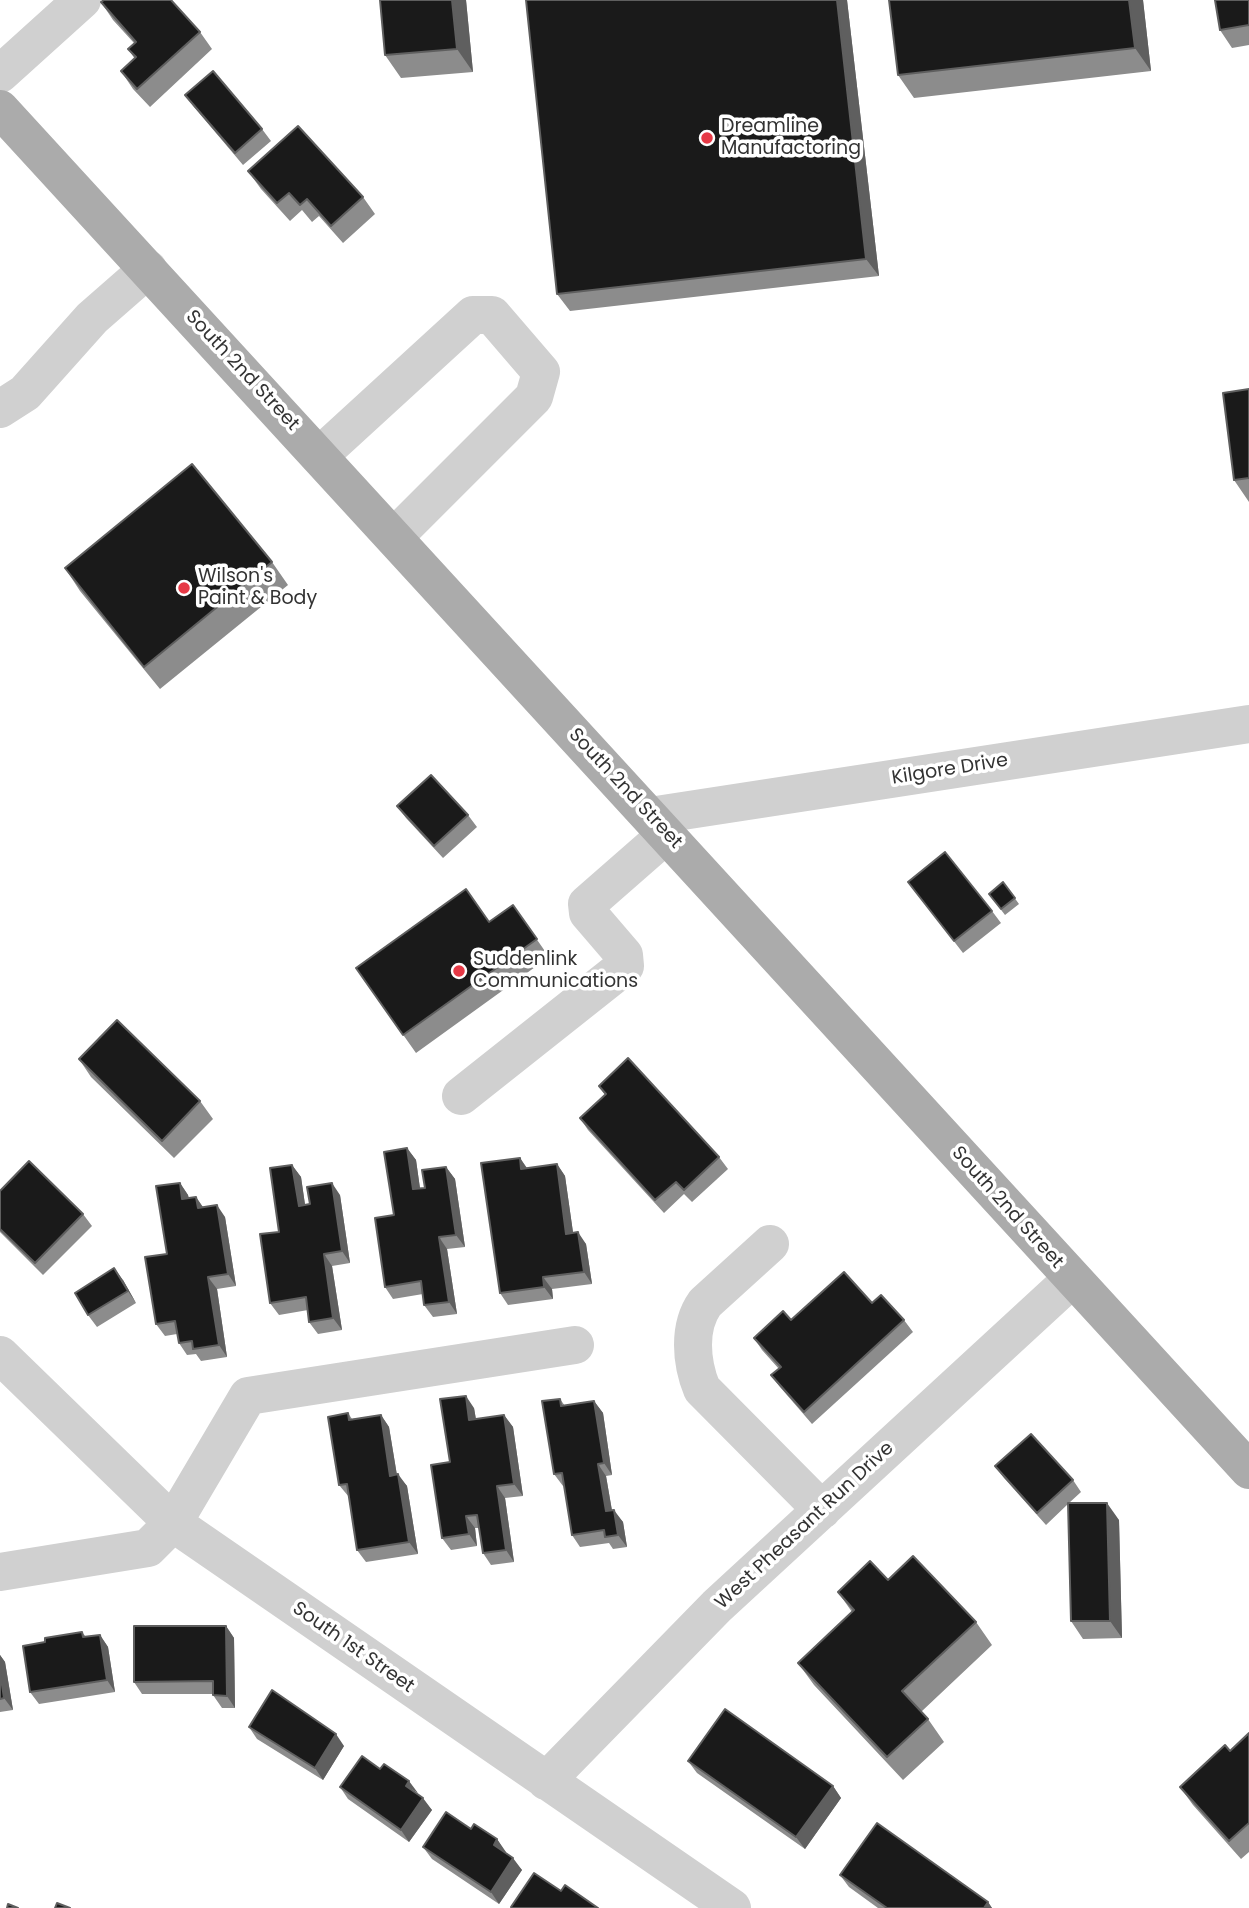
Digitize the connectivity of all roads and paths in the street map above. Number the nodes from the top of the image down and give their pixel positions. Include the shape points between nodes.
1 (73, 3) edge
2 (0, 75) edge
3 (0, 109) edge
4 (148, 269) junction
5 (0, 408) edge
6 (319, 456) junction
7 (394, 537) junction
8 (1249, 724) edge
9 (659, 825) junction
10 (461, 1097) dead end
11 (770, 1244) dead end
12 (1072, 1279) junction
13 (575, 1345) dead end
14 (0, 1355) edge
15 (1249, 1470) edge
16 (822, 1510) junction
17 (173, 1523) junction
18 (0, 1573) edge
19 (546, 1781) junction
20 (732, 1908) edge

1 - 2 street
3 - 4 main road, South 2nd Street
4 - 5 street via 92,318 25,393
4 - 6 main road, South 2nd Street
6 - 7 main road, South 2nd Street
6 - 7 street via 473,315 492,315 541,372 534,397
7 - 9 main road, South 2nd Street
8 - 9 street, Kilgore Drive
9 - 10 street via 587,904 588,913 624,955 625,965
9 - 12 main road, South 2nd Street
11 - 16 street via 697,1314 696,1373 702,1388
12 - 15 main road, South 2nd Street
12 - 16 street, West Pheasant Run Drive
13 - 17 street via 248,1396
14 - 17 street, South 1st Street
16 - 19 street, West Pheasant Run Drive via 717,1606
17 - 18 street via 148,1548
17 - 19 street, South 1st Street
19 - 20 street, South 1st Street

